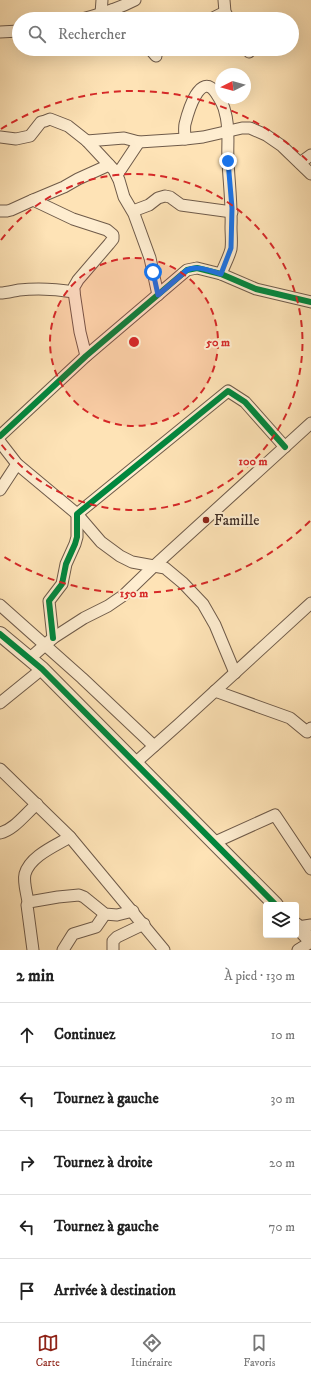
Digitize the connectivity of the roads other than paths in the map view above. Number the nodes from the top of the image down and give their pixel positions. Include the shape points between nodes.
1 (102, 0) edge
2 (134, 0) edge
3 (224, 0) edge
4 (112, 10) joint
5 (101, 12) edge
6 (106, 12) edge
7 (226, 12) edge
8 (12, 31) edge
9 (0, 32) edge
10 (228, 132) junction
11 (0, 136) edge
12 (185, 139) junction
13 (87, 141) junction
14 (139, 142) junction
15 (311, 155) edge
16 (300, 163) junction
17 (109, 165) junction
18 (311, 174) edge
19 (117, 175) junction
20 (33, 200) junction
21 (0, 211) edge
22 (133, 211) junction
23 (232, 212) junction
24 (221, 274) junction
25 (74, 292) junction
26 (0, 293) edge
27 (158, 295) junction
28 (311, 302) edge
29 (86, 356) junction
30 (311, 423) edge
31 (0, 436) edge
32 (0, 442) edge
33 (285, 447) junction
34 (17, 464) junction
35 (0, 490) edge
36 (77, 514) junction
37 (152, 567) junction
38 (311, 603) edge
39 (0, 605) edge
40 (0, 634) edge
41 (49, 641) junction
42 (29, 659) junction
43 (42, 668) junction
44 (235, 673) junction
45 (215, 691) junction
46 (0, 703) edge
47 (310, 733) edge
48 (154, 746) junction
49 (135, 763) junction
50 (0, 769) edge
51 (37, 804) junction
52 (0, 833) edge
53 (70, 836) junction
54 (213, 843) junction
55 (311, 869) edge
56 (28, 902) junction
57 (273, 902) edge
58 (133, 911) junction
59 (105, 914) junction
60 (144, 924) junction
61 (302, 926) edge
62 (311, 941) edge
63 (33, 950) edge
64 (63, 950) edge
65 (112, 950) edge
66 (164, 950) edge
67 (298, 950) edge

1 - 5 street
2 - 4 street
3 - 7 street
4 - 6 street
8 - 9 street
10 - 12 street
10 - 12 street via 221,102 210,87 205,86 196,94 187,114
10 - 16 street via 250,128 282,146
10 - 23 street
11 - 13 street via 16,139 30,136 41,122 50,119 68,126
12 - 14 street
13 - 14 street via 124,138
13 - 17 street
14 - 19 street
15 - 16 street
16 - 18 street
17 - 19 street
17 - 20 street
19 - 22 street via 124,197
20 - 21 street via 7,212
20 - 25 street via 113,235 109,244 78,280
22 - 23 street via 165,196 181,204
22 - 27 street via 150,258
23 - 24 street via 231,248
24 - 27 street via 191,268
24 - 28 street via 256,289
25 - 26 street via 34,289
25 - 29 street
27 - 29 street
29 - 31 street
30 - 33 street
32 - 34 street
33 - 36 street via 245,402 228,391
33 - 37 street
34 - 35 street
34 - 36 street
36 - 37 street via 101,542 120,556
36 - 41 street via 75,544 66,564 62,584 49,601
37 - 41 street via 124,595
37 - 44 street via 165,568 203,604
38 - 44 street
39 - 41 street
40 - 42 street
41 - 42 street
41 - 48 street via 82,678
42 - 43 street
43 - 46 street
43 - 49 street
44 - 45 street
45 - 47 street via 290,718
45 - 48 street
48 - 49 street
49 - 54 street
50 - 51 street
51 - 52 street via 12,828
51 - 53 street
53 - 56 street via 30,863 25,874
53 - 58 street
54 - 55 street via 275,815
54 - 57 street
56 - 59 street via 80,895
56 - 63 street
58 - 59 street via 117,915
58 - 60 street
59 - 64 street via 96,927 73,934
60 - 65 street via 117,937 113,941
60 - 66 street
61 - 62 street
62 - 67 street

